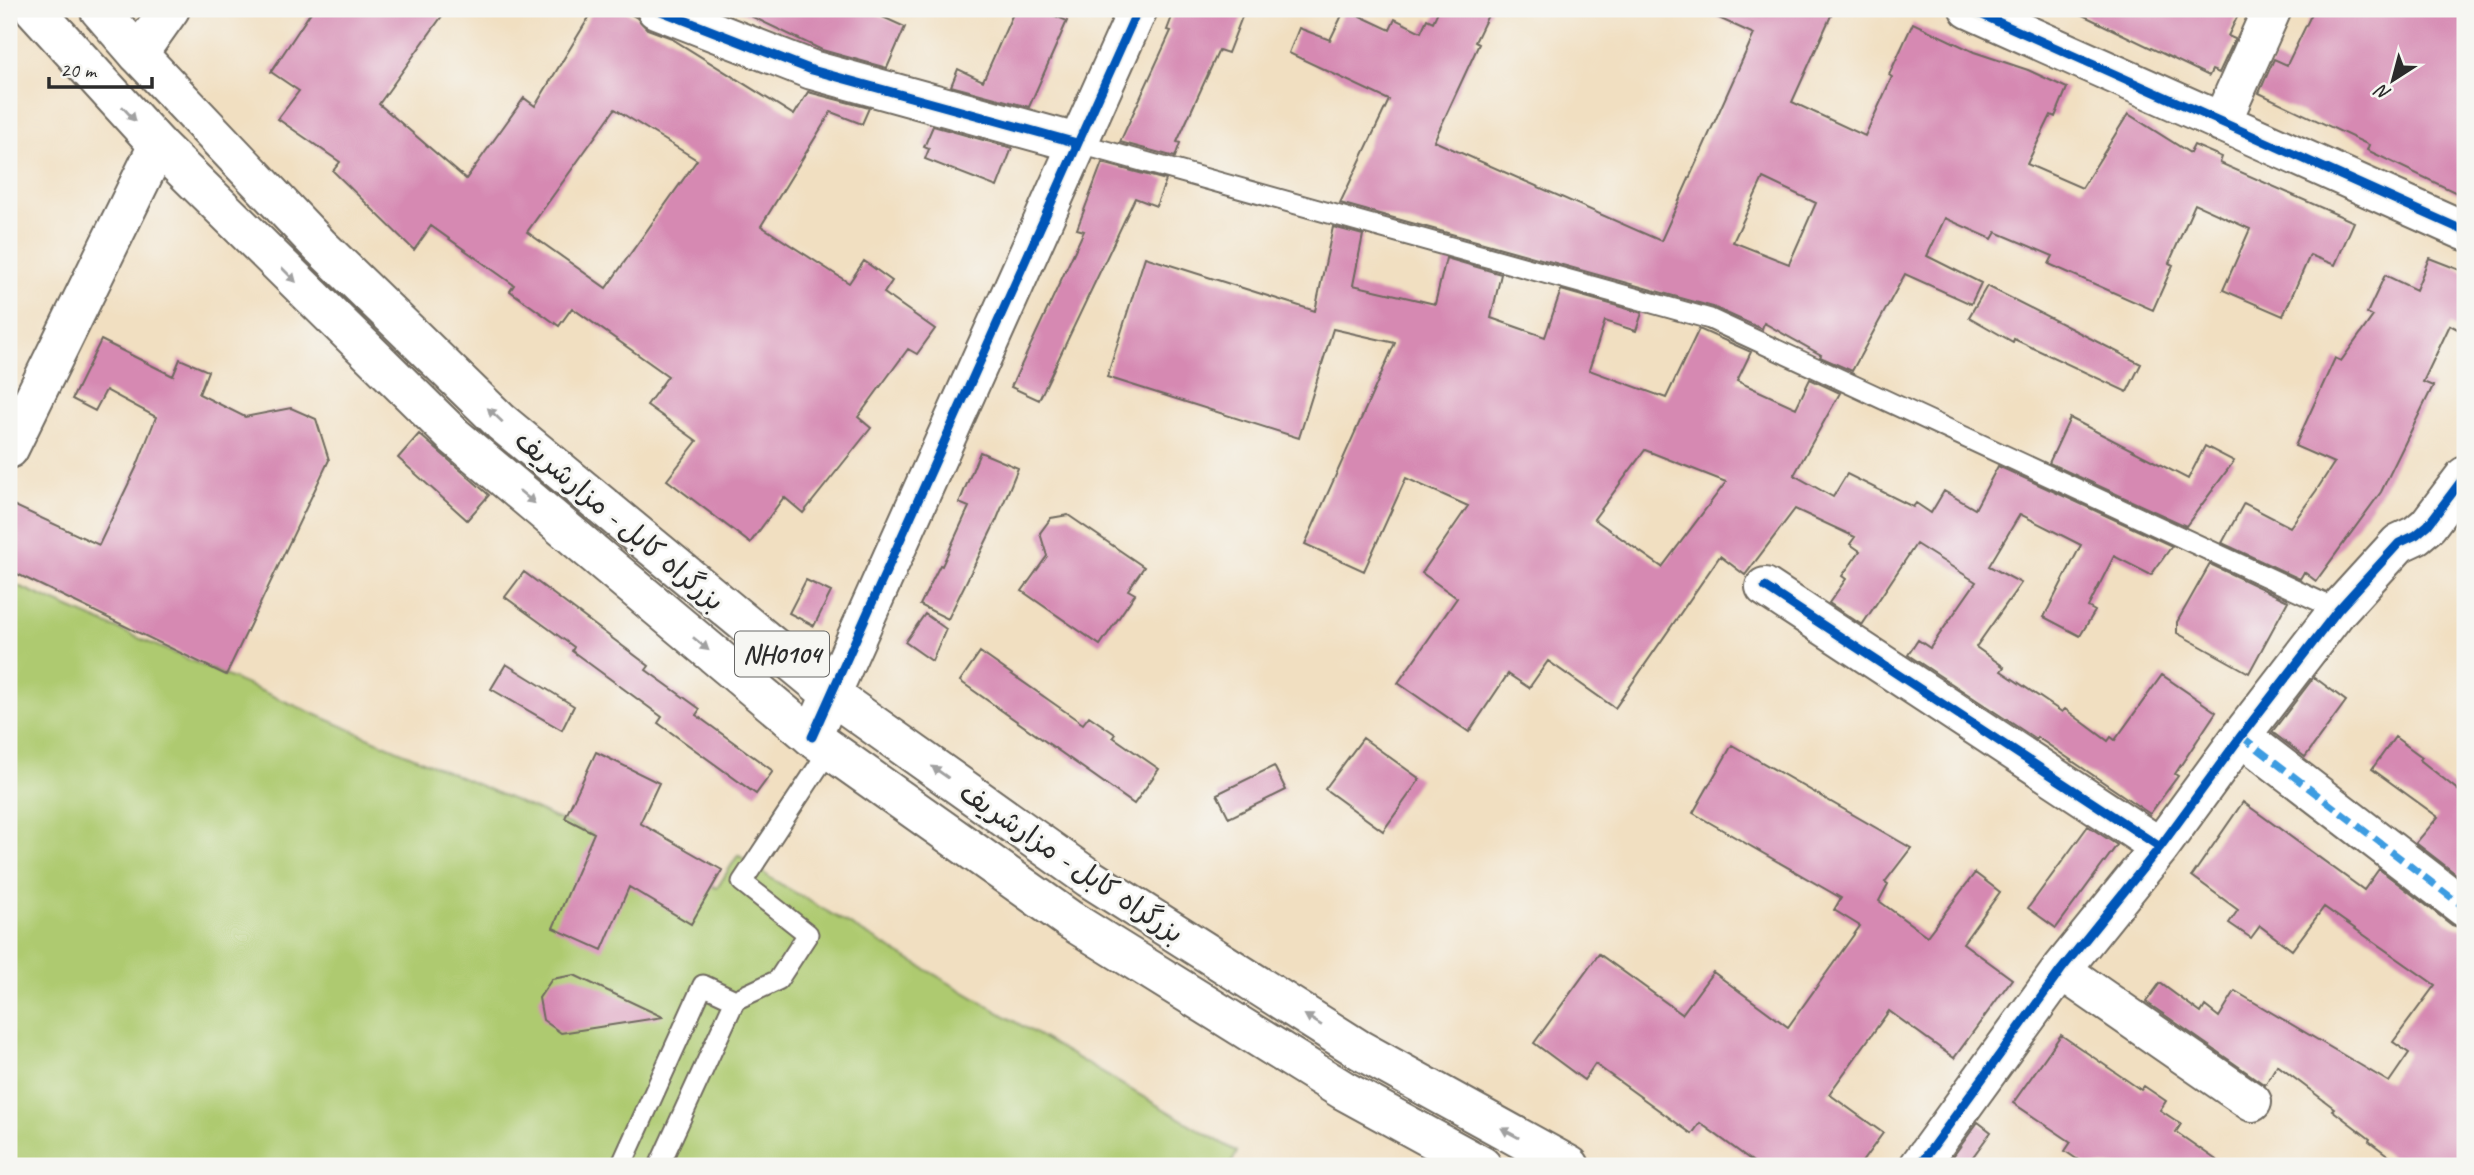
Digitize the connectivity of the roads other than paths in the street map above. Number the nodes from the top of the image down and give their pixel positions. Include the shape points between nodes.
1 (34, 9) edge
2 (99, 9) edge
3 (170, 9) edge
4 (656, 9) edge
5 (1138, 9) edge
6 (1969, 9) edge
7 (2272, 9) edge
8 (138, 54) junction
9 (2221, 122) junction
10 (1077, 143) junction
11 (158, 145) junction
12 (2465, 232) edge
13 (9, 449) edge
14 (2465, 476) edge
15 (1765, 587) dead end
16 (2338, 610) junction
17 (832, 696) junction
18 (2241, 736) junction
19 (821, 743) junction
20 (2160, 847) junction
21 (2465, 908) edge
22 (2061, 970) junction
23 (735, 1000) junction
24 (2252, 1102) dead end
25 (621, 1166) edge
26 (659, 1166) edge
27 (1482, 1166) edge
28 (1570, 1166) edge
29 (1919, 1166) edge

1 -> 11 main road, بزرگراه کابل - مزارشریف / NH0104
2 - 8 main road, بزرگراه کابل - مزارشریف / NH0104
3 - 8 main road
4 - 10 main road via 812,70
5 - 10 main road
6 - 9 main road
7 - 9 main road
17 -> 8 main road, بزرگراه کابل - مزارشریف / NH0104 via 501,422 319,245
9 - 12 main road
10 - 16 lane via 1710,318
10 - 17 main road
11 - 13 main road
11 -> 19 main road, بزرگراه کابل - مزارشریف / NH0104 via 454,436
14 - 16 main road via 2428,525 2399,543
15 - 20 main road
16 - 18 main road
17 - 19 main road
28 -> 17 main road, بزرگراه کابل - مزارشریف / NH0104 via 1360,1050 1089,878
18 - 20 main road
18 - 21 main road
19 - 23 lane via 742,882 808,934 778,980
19 - 27 main road, بزرگراه کابل - مزارشریف / NH0104 via 1070,920 1343,1090
20 - 22 main road
22 - 24 main road
22 - 29 main road
23 - 25 lane via 703,985
23 - 26 lane

